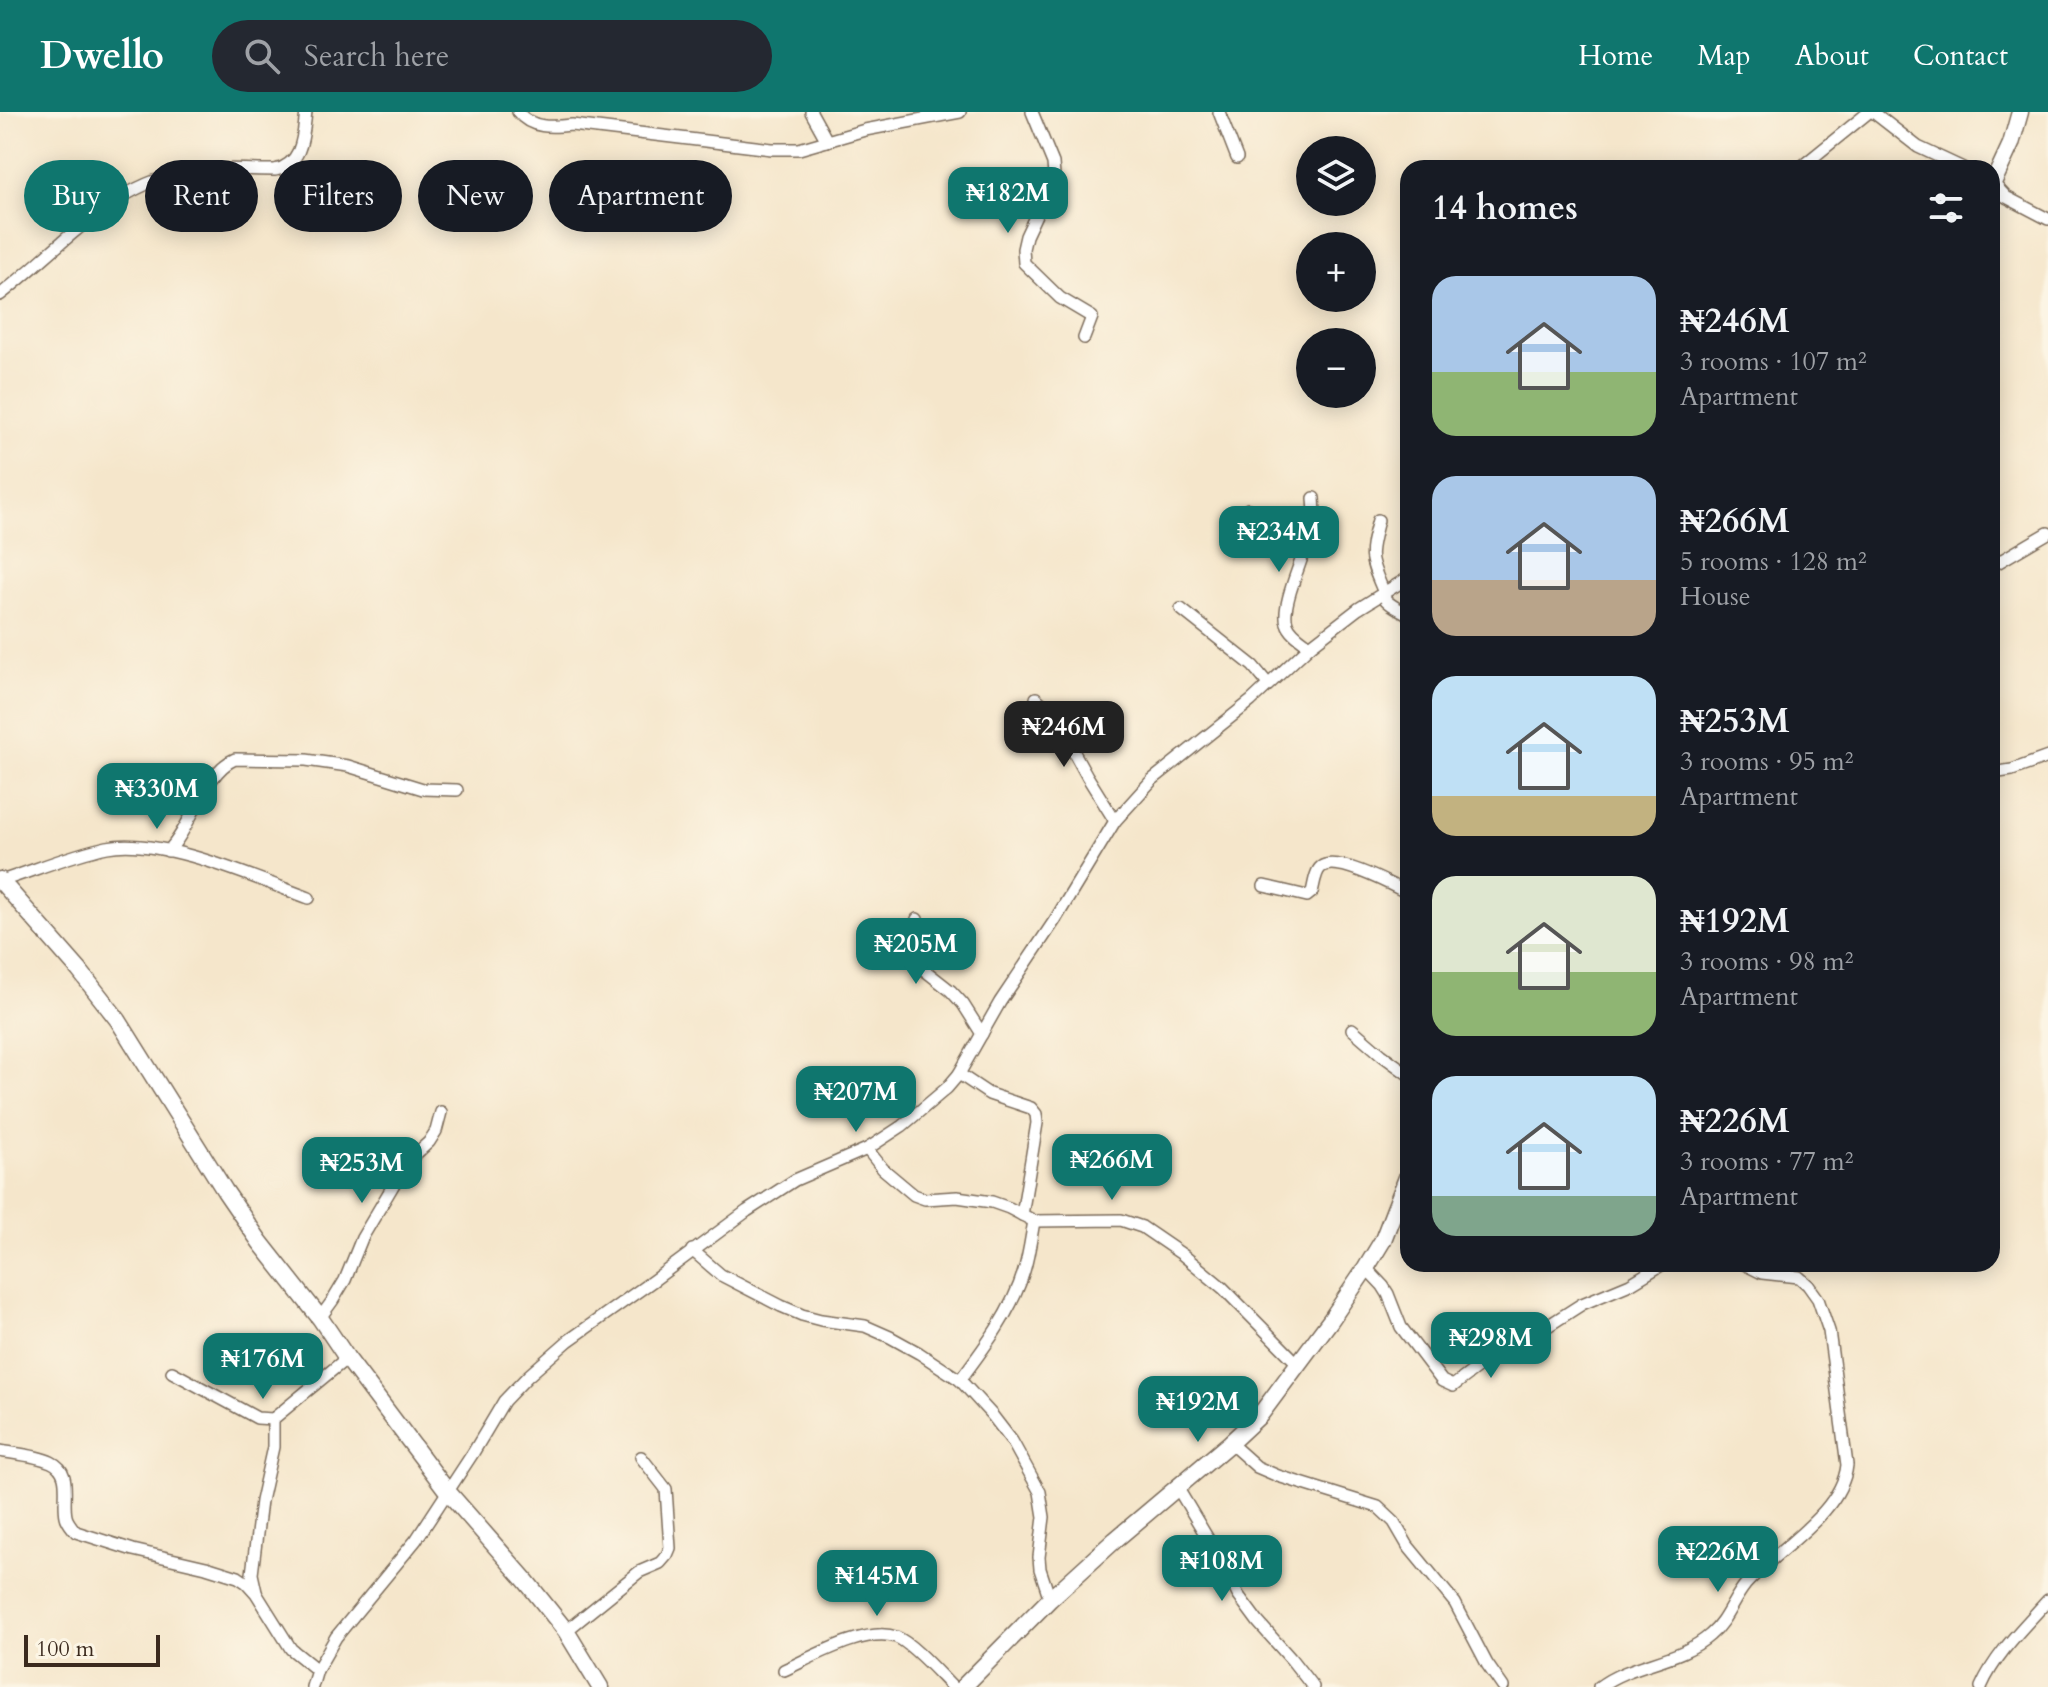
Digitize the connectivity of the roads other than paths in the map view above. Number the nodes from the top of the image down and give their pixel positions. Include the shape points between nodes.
1 (306, 112) edge
2 (518, 112) edge
3 (811, 112) edge
4 (949, 112) edge
5 (960, 112) edge
6 (1032, 112) edge
7 (1219, 112) edge
8 (1871, 112) edge
9 (2020, 112) edge
10 (827, 141) junction
11 (1237, 158) dead end
12 (1810, 160) edge
13 (1946, 160) edge
14 (2000, 168) edge
15 (2000, 192) edge
16 (2048, 219) edge
17 (0, 295) edge
18 (1084, 338) dead end
19 (1314, 498) dead end
20 (1248, 509) dead end
21 (1378, 520) dead end
22 (2048, 533) edge
23 (1304, 542) junction
24 (2000, 561) edge
25 (1400, 582) edge
26 (1384, 591) junction
27 (1181, 609) dead end
28 (1400, 609) edge
29 (1310, 646) junction
30 (1268, 684) junction
31 (1036, 698) dead end
32 (2048, 757) edge
33 (2000, 772) edge
34 (457, 790) dead end
35 (1115, 821) junction
36 (168, 851) junction
37 (0, 880) edge
38 (1264, 886) dead end
39 (1400, 889) edge
40 (309, 898) dead end
41 (917, 919) dead end
42 (1352, 1029) dead end
43 (982, 1034) junction
44 (1400, 1068) edge
45 (959, 1074) junction
46 (441, 1112) dead end
47 (867, 1149) junction
48 (1400, 1204) edge
49 (1022, 1215) junction
50 (1034, 1221) junction
51 (692, 1250) junction
52 (1366, 1268) junction
53 (1650, 1272) edge
54 (1760, 1272) edge
55 (320, 1318) junction
56 (347, 1358) junction
57 (1299, 1365) junction
58 (172, 1372) dead end
59 (960, 1380) junction
60 (273, 1419) junction
61 (1230, 1443) junction
62 (0, 1451) edge
63 (641, 1457) dead end
64 (1177, 1487) junction
65 (448, 1492) junction
66 (256, 1593) junction
67 (1050, 1599) junction
68 (2048, 1600) edge
69 (566, 1631) junction
70 (317, 1670) junction
71 (784, 1670) dead end
72 (312, 1687) edge
73 (600, 1687) edge
74 (952, 1687) edge
75 (963, 1687) edge
76 (1313, 1687) edge
77 (1503, 1687) edge
78 (1599, 1687) edge
79 (1981, 1687) edge

1 - 17 street via 299,151 283,168 196,171 134,189
2 - 10 street via 535,125 772,149
3 - 10 street
4 - 5 street
4 - 10 street
6 - 18 street via 1054,176 1026,236 1024,263 1060,298 1092,317
7 - 11 street
8 - 12 street
8 - 13 street via 1918,147
9 - 14 main road
15 - 16 street
19 - 23 street via 1315,513
20 - 23 street via 1255,528
21 - 26 street via 1370,559
22 - 24 street
23 - 29 street via 1285,621
25 - 26 street
26 - 28 street via 1387,601
26 - 29 street
27 - 30 street
29 - 30 street
30 - 35 street via 1152,780
31 - 35 street via 1053,714
32 - 33 street
34 - 36 street via 423,789 348,766 306,760 235,759 218,771
35 - 43 street
36 - 37 street via 109,847
36 - 40 street
37 - 55 main road via 118,1020 234,1204
38 - 39 street via 1307,896 1318,870 1335,864
41 - 43 street via 911,943 923,969 963,1004
42 - 44 street
43 - 45 street
45 - 47 street via 902,1126
45 - 49 street via 1036,1114
46 - 55 street via 436,1131 407,1162
47 - 49 street via 914,1195 992,1202
47 - 51 street via 795,1180
48 - 52 main road
49 - 50 street
50 - 57 street via 1121,1220 1142,1227 1223,1288
50 - 59 street via 1016,1293
51 - 59 street via 721,1275 781,1306 821,1320 865,1326
51 - 65 street via 528,1376 504,1401
52 - 53 street via 1388,1294 1401,1327 1442,1381 1453,1386 1511,1342
52 - 57 main road
54 - 78 street via 1799,1277 1818,1299 1829,1331 1846,1477 1832,1502 1747,1583 1710,1635 1684,1652
55 - 56 main road
56 - 60 street
56 - 65 main road
57 - 61 main road
58 - 60 street via 257,1418
59 - 67 street via 1012,1441 1040,1492 1040,1569
60 - 66 street via 252,1574
61 - 64 main road
61 - 77 street via 1257,1467 1386,1514 1455,1603
62 - 66 street via 60,1468 66,1516 76,1532 238,1577
63 - 69 street via 666,1489 667,1555
64 - 67 main road
64 - 76 street via 1238,1595
65 - 69 main road
65 - 70 street via 416,1540 346,1623
66 - 70 street via 291,1649
67 - 75 main road
68 - 79 street via 1997,1658
69 - 73 main road
70 - 72 street
71 - 74 street via 849,1641 872,1635 896,1637

